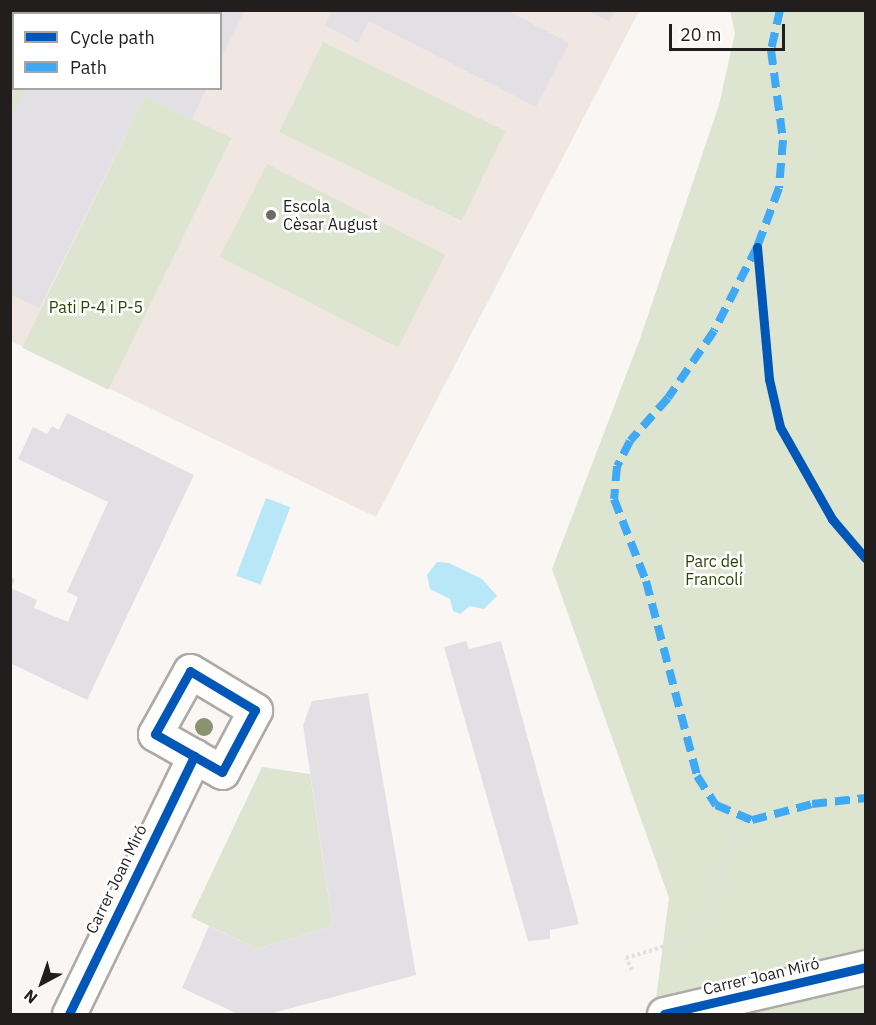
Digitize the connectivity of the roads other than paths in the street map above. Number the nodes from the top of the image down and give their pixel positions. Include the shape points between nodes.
1 (194, 756) dead end
2 (866, 967) edge
3 (69, 1014) edge
4 (664, 1014) edge

1 - 3 street, Carrer Joan Miró
2 - 4 street, Carrer Joan Miró

